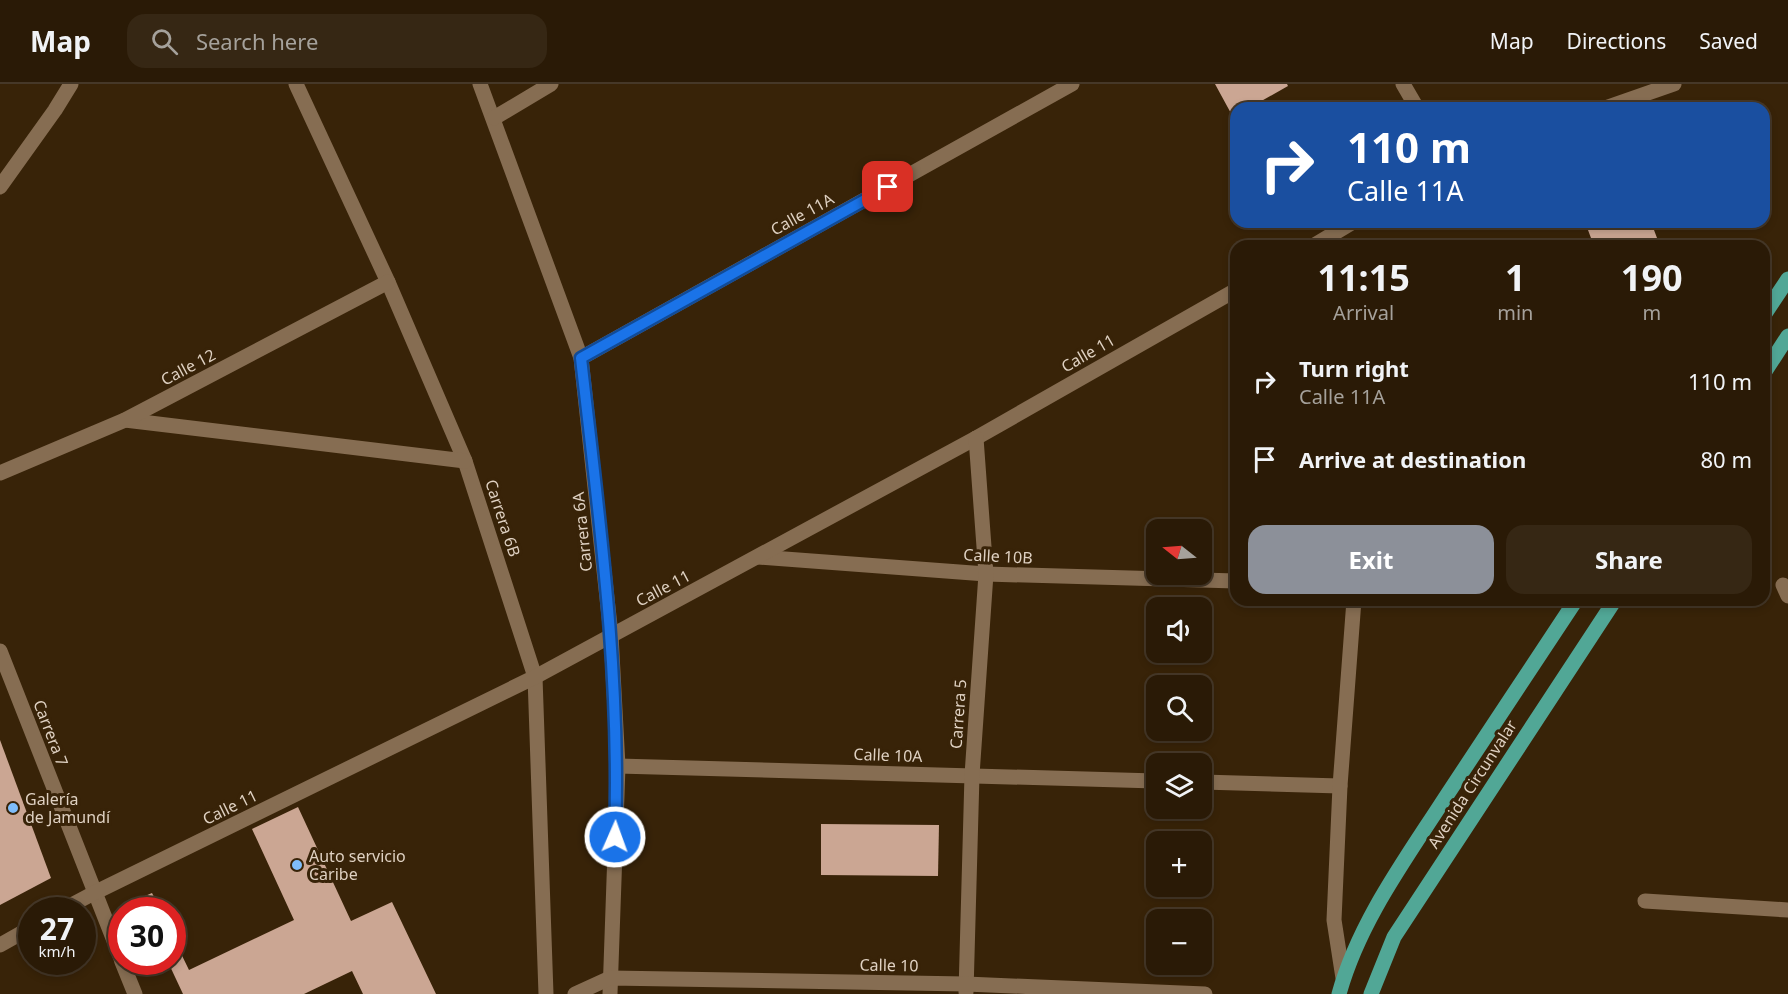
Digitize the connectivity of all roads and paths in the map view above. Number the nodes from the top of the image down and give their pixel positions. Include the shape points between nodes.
1 (71, 84) edge
2 (297, 84) edge
3 (480, 84) edge
4 (551, 84) edge
5 (1072, 84) edge
6 (1403, 84) edge
7 (1674, 84) edge
8 (1414, 102) edge
9 (1622, 102) edge
10 (494, 118) junction
11 (0, 187) edge
12 (1788, 279) edge
13 (388, 282) junction
14 (1230, 293) edge
15 (1770, 306) edge
16 (1788, 336) edge
17 (581, 358) junction
18 (1770, 364) edge
19 (125, 420) junction
20 (976, 438) junction
21 (465, 461) junction
22 (0, 473) edge
23 (759, 557) junction
24 (986, 574) junction
25 (1230, 581) edge
26 (1354, 606) edge
27 (1572, 606) edge
28 (1611, 606) edge
29 (611, 635) junction
30 (0, 651) edge
31 (535, 677) junction
32 (618, 766) junction
33 (972, 776) junction
34 (1146, 781) edge
35 (1212, 782) edge
36 (1340, 786) junction
37 (94, 893) junction
38 (86, 897) edge
39 (1645, 901) dead end
40 (1788, 910) edge
41 (108, 927) edge
42 (18, 935) edge
43 (0, 945) edge
44 (128, 975) edge
45 (610, 978) junction
46 (1343, 978) junction
47 (966, 989) edge
48 (135, 994) edge
49 (546, 994) edge
50 (575, 994) edge
51 (610, 994) edge
52 (1205, 994) edge
53 (1339, 994) edge
54 (1371, 994) edge

1 - 11 street
2 - 13 street, Carrera 6B
3 - 10 street, Carrera 6A
4 - 10 street
5 - 17 street, Calle 11A
6 - 8 street
7 - 9 street
10 - 17 street, Carrera 6A
12 - 15 main road
13 - 19 street, Calle 12
13 - 21 street, Carrera 6B
14 - 20 street, Calle 11
16 - 18 main road
17 - 29 street, Carrera 6A
19 - 21 street
19 - 22 street, Calle 12
20 - 23 street, Calle 11
20 - 24 street, Carrera 5
21 - 31 street, Carrera 6B
23 - 24 street, Calle 10B
23 - 29 street, Calle 11
24 - 25 street, Calle 10B
24 - 33 street, Carrera 5
26 - 36 street
27 - 46 main road, Avenida Circunvalar via 1403,861
28 - 54 main road, Avenida Circunvalar via 1394,937
29 - 31 street, Calle 11
29 - 32 street, Carrera 6A
30 - 37 street, Carrera 7
31 - 37 street, Calle 11
31 - 49 street, Carrera 6B
32 - 33 street, Calle 10A
32 - 45 street, Carrera 6A
33 - 34 street, Calle 10A
33 - 47 street, Carrera 5
35 - 36 street
36 - 46 street via 1334,920
37 - 38 street, Calle 11
37 - 41 street, Carrera 7
39 - 40 street
42 - 43 street
44 - 48 street, Carrera 7
45 - 47 street, Calle 10
45 - 50 street, Calle 10
45 - 51 street, Carrera 6A
46 - 53 main road, Avenida Circunvalar
47 - 52 street, Calle 10

